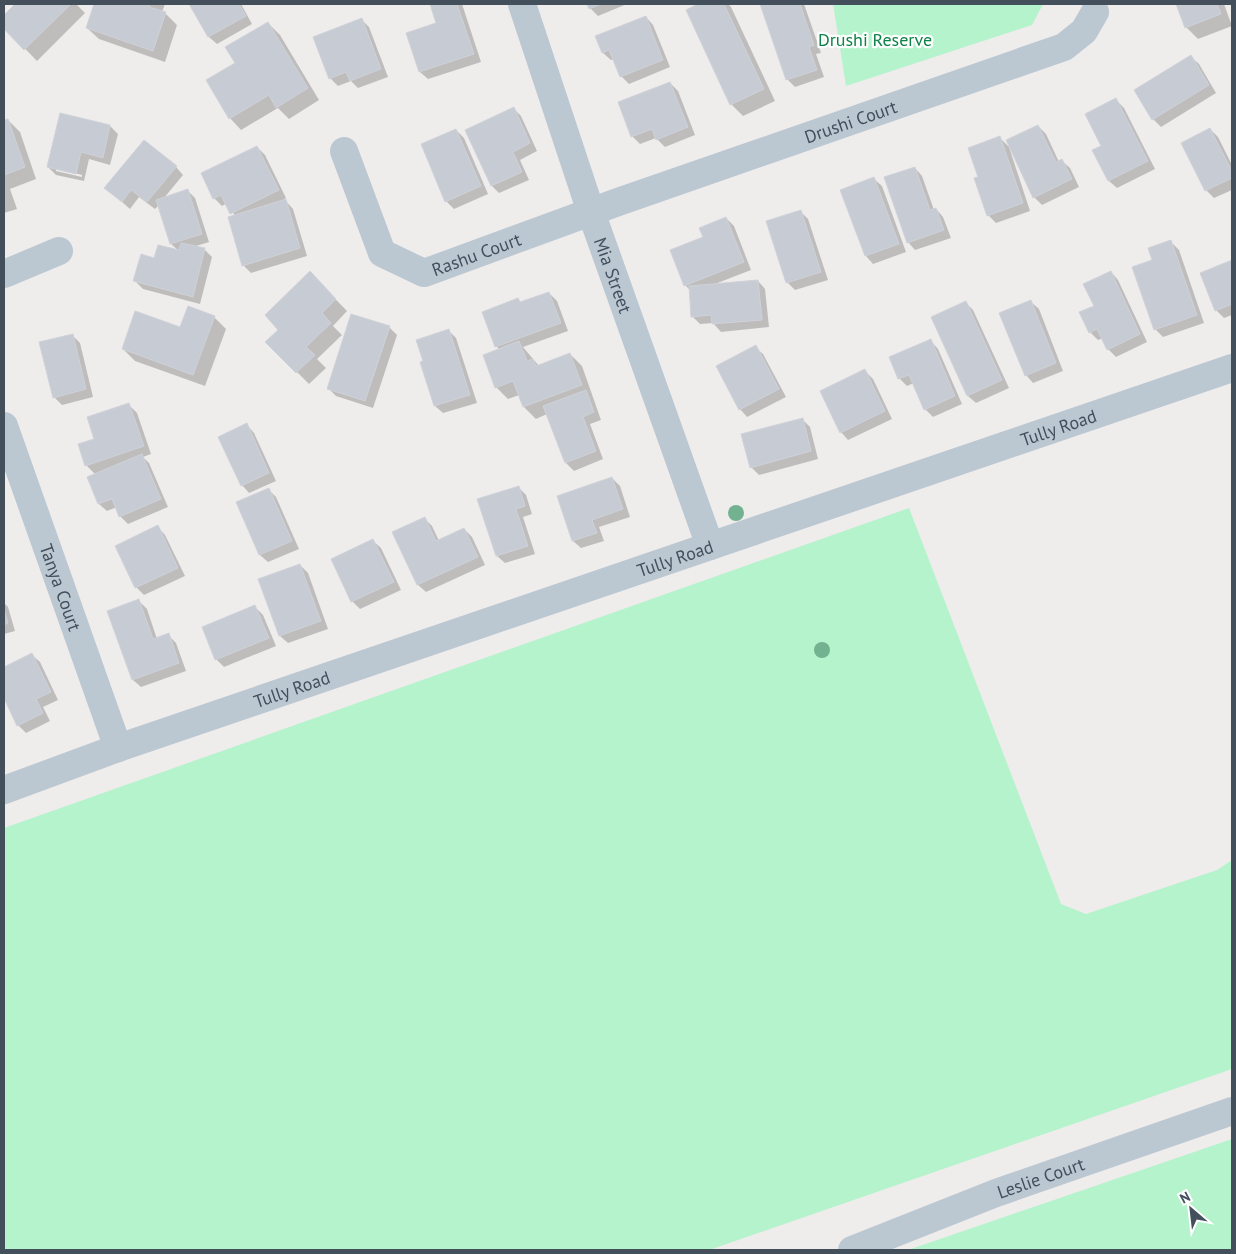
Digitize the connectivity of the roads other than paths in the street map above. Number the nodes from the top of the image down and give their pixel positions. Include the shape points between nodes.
1 (522, 4) edge
2 (1095, 12) dead end
3 (344, 152) dead end
4 (591, 212) junction
5 (59, 250) dead end
6 (4, 274) edge
7 (1232, 368) edge
8 (4, 426) edge
9 (710, 546) junction
10 (118, 748) junction
11 (4, 790) edge
12 (1232, 1111) edge
13 (852, 1250) edge

1 - 4 street, Mia Street
2 - 4 street, Drushi Court via 1084,31 1064,47
3 - 4 street, Rashu Court via 382,253 424,273
4 - 9 street, Mia Street
5 - 6 street
7 - 9 street, Tully Road
8 - 10 street, Tanya Court
9 - 10 street, Tully Road
10 - 11 street, Tully Road
12 - 13 street, Leslie Court via 996,1193

